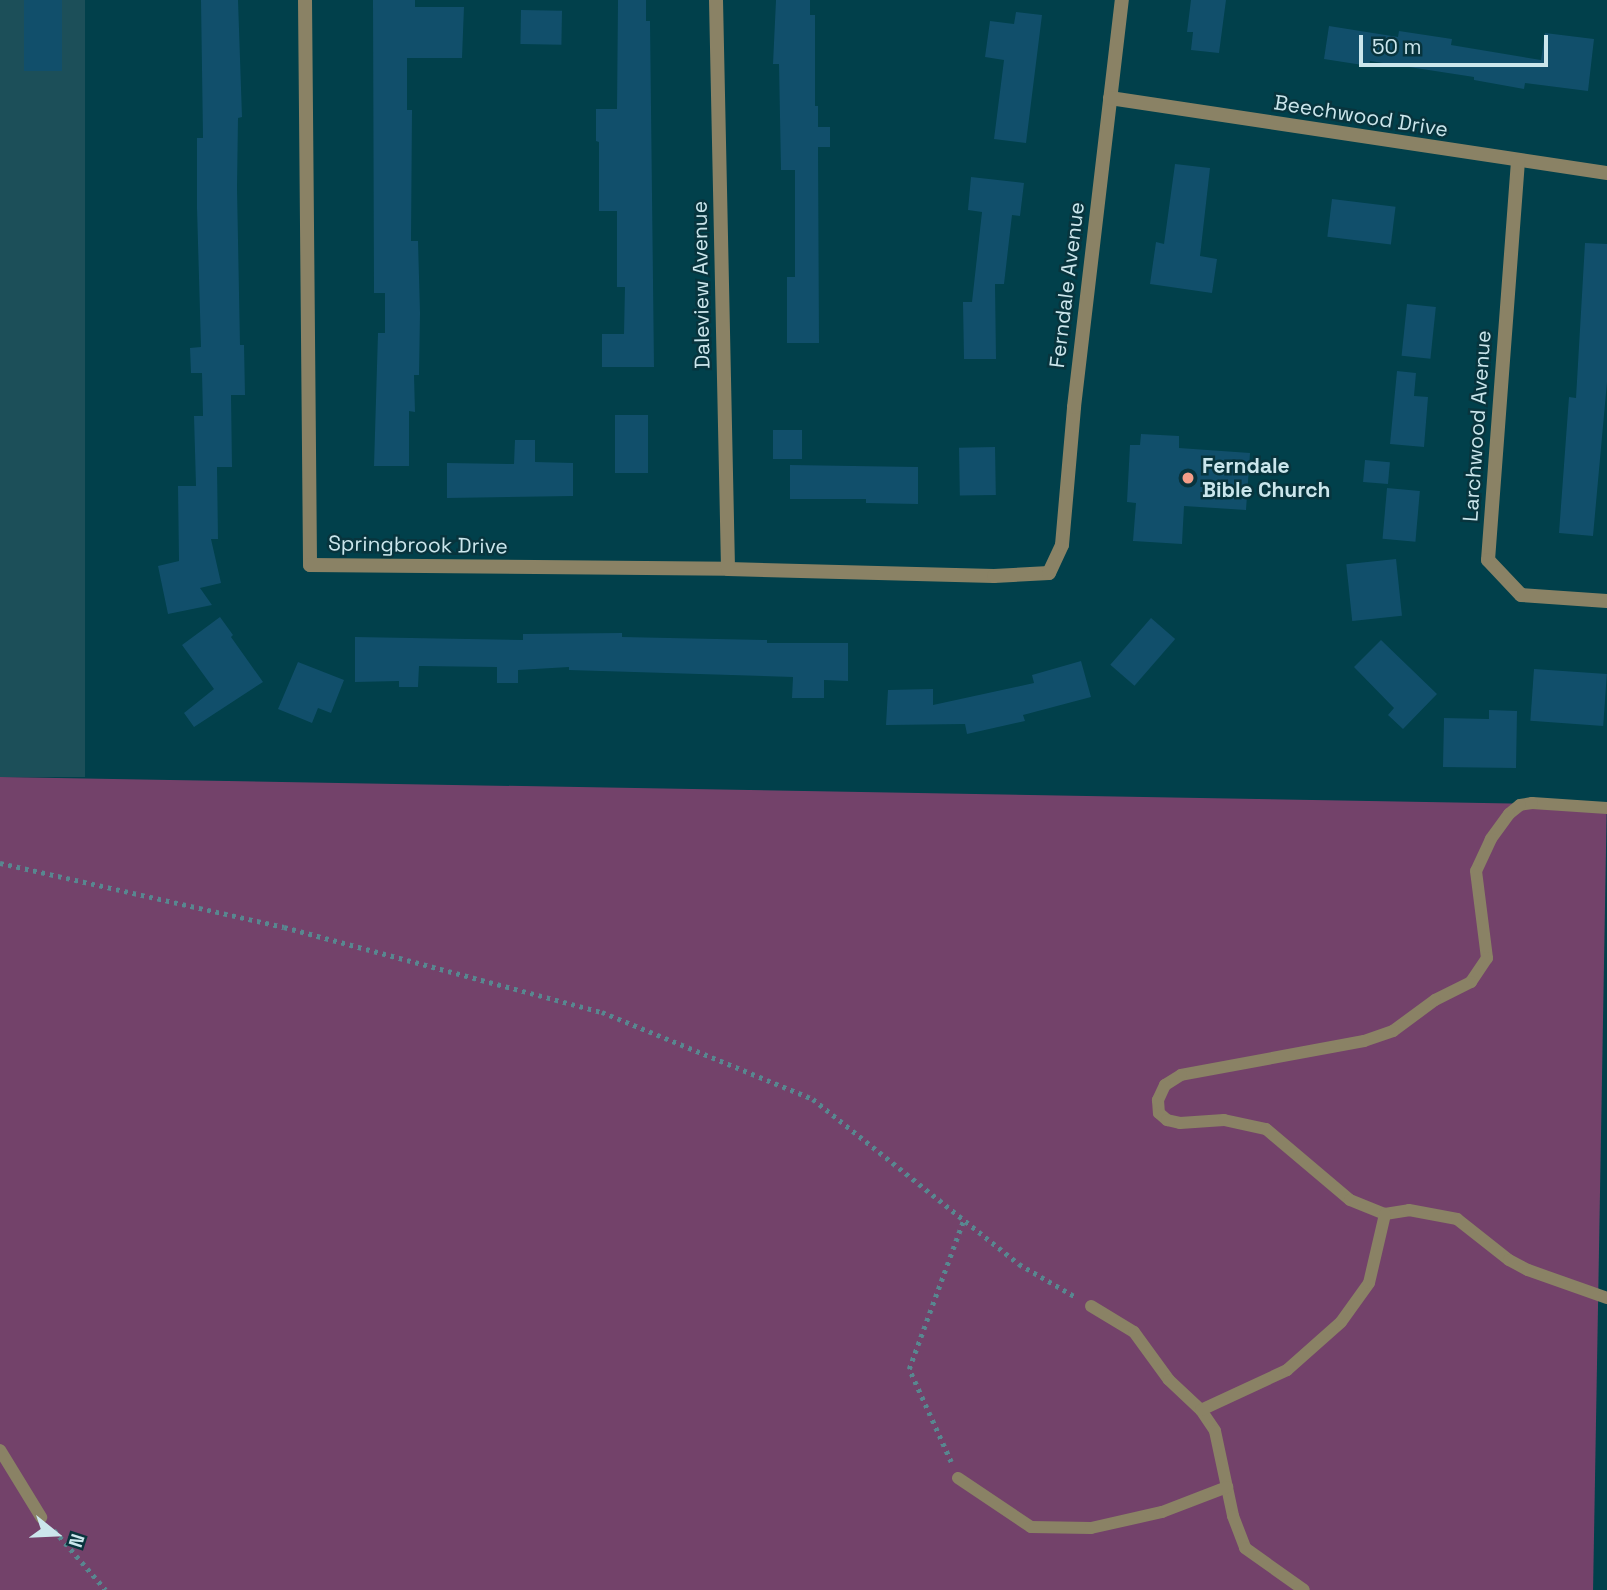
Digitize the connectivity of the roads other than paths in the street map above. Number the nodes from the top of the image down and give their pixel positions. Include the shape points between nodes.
1 (304, 0) edge
2 (716, 0) edge
3 (1122, 0) edge
4 (1110, 98) junction
5 (1518, 161) junction
6 (1607, 173) edge
7 (728, 569) junction
8 (1049, 573) joint
9 (1607, 601) edge
10 (1607, 808) edge
11 (1385, 1214) junction
12 (1607, 1298) edge
13 (1091, 1306) road end
14 (1201, 1410) junction
15 (0, 1450) edge
16 (958, 1479) road end
17 (1227, 1487) junction
18 (41, 1517) road end
19 (1304, 1590) edge

1 - 7 street, Springbrook Drive via 310,565
2 - 7 street, Daleview Avenue
3 - 4 street, Ferndale Avenue
4 - 5 street, Beechwood Drive
4 - 8 street, Ferndale Avenue via 1062,545
5 - 6 street, Beechwood Drive
5 - 9 street, Larchwood Avenue via 1488,560 1521,596
7 - 8 street, Springbrook Drive via 994,576
10 - 11 lane via 1532,803 1509,814 1476,871 1487,958 1471,982 1435,999 1393,1031 1364,1041 1181,1075 1165,1085 1158,1101 1159,1113 1167,1120 1224,1120 1266,1129 1334,1190
11 - 12 lane via 1409,1210 1457,1219 1509,1260
11 - 14 lane via 1369,1283 1341,1322 1287,1370
13 - 14 lane via 1134,1332 1170,1380
14 - 17 lane via 1214,1432
15 - 18 lane
16 - 17 lane via 1031,1527 1091,1528 1162,1512
17 - 19 lane via 1245,1548

